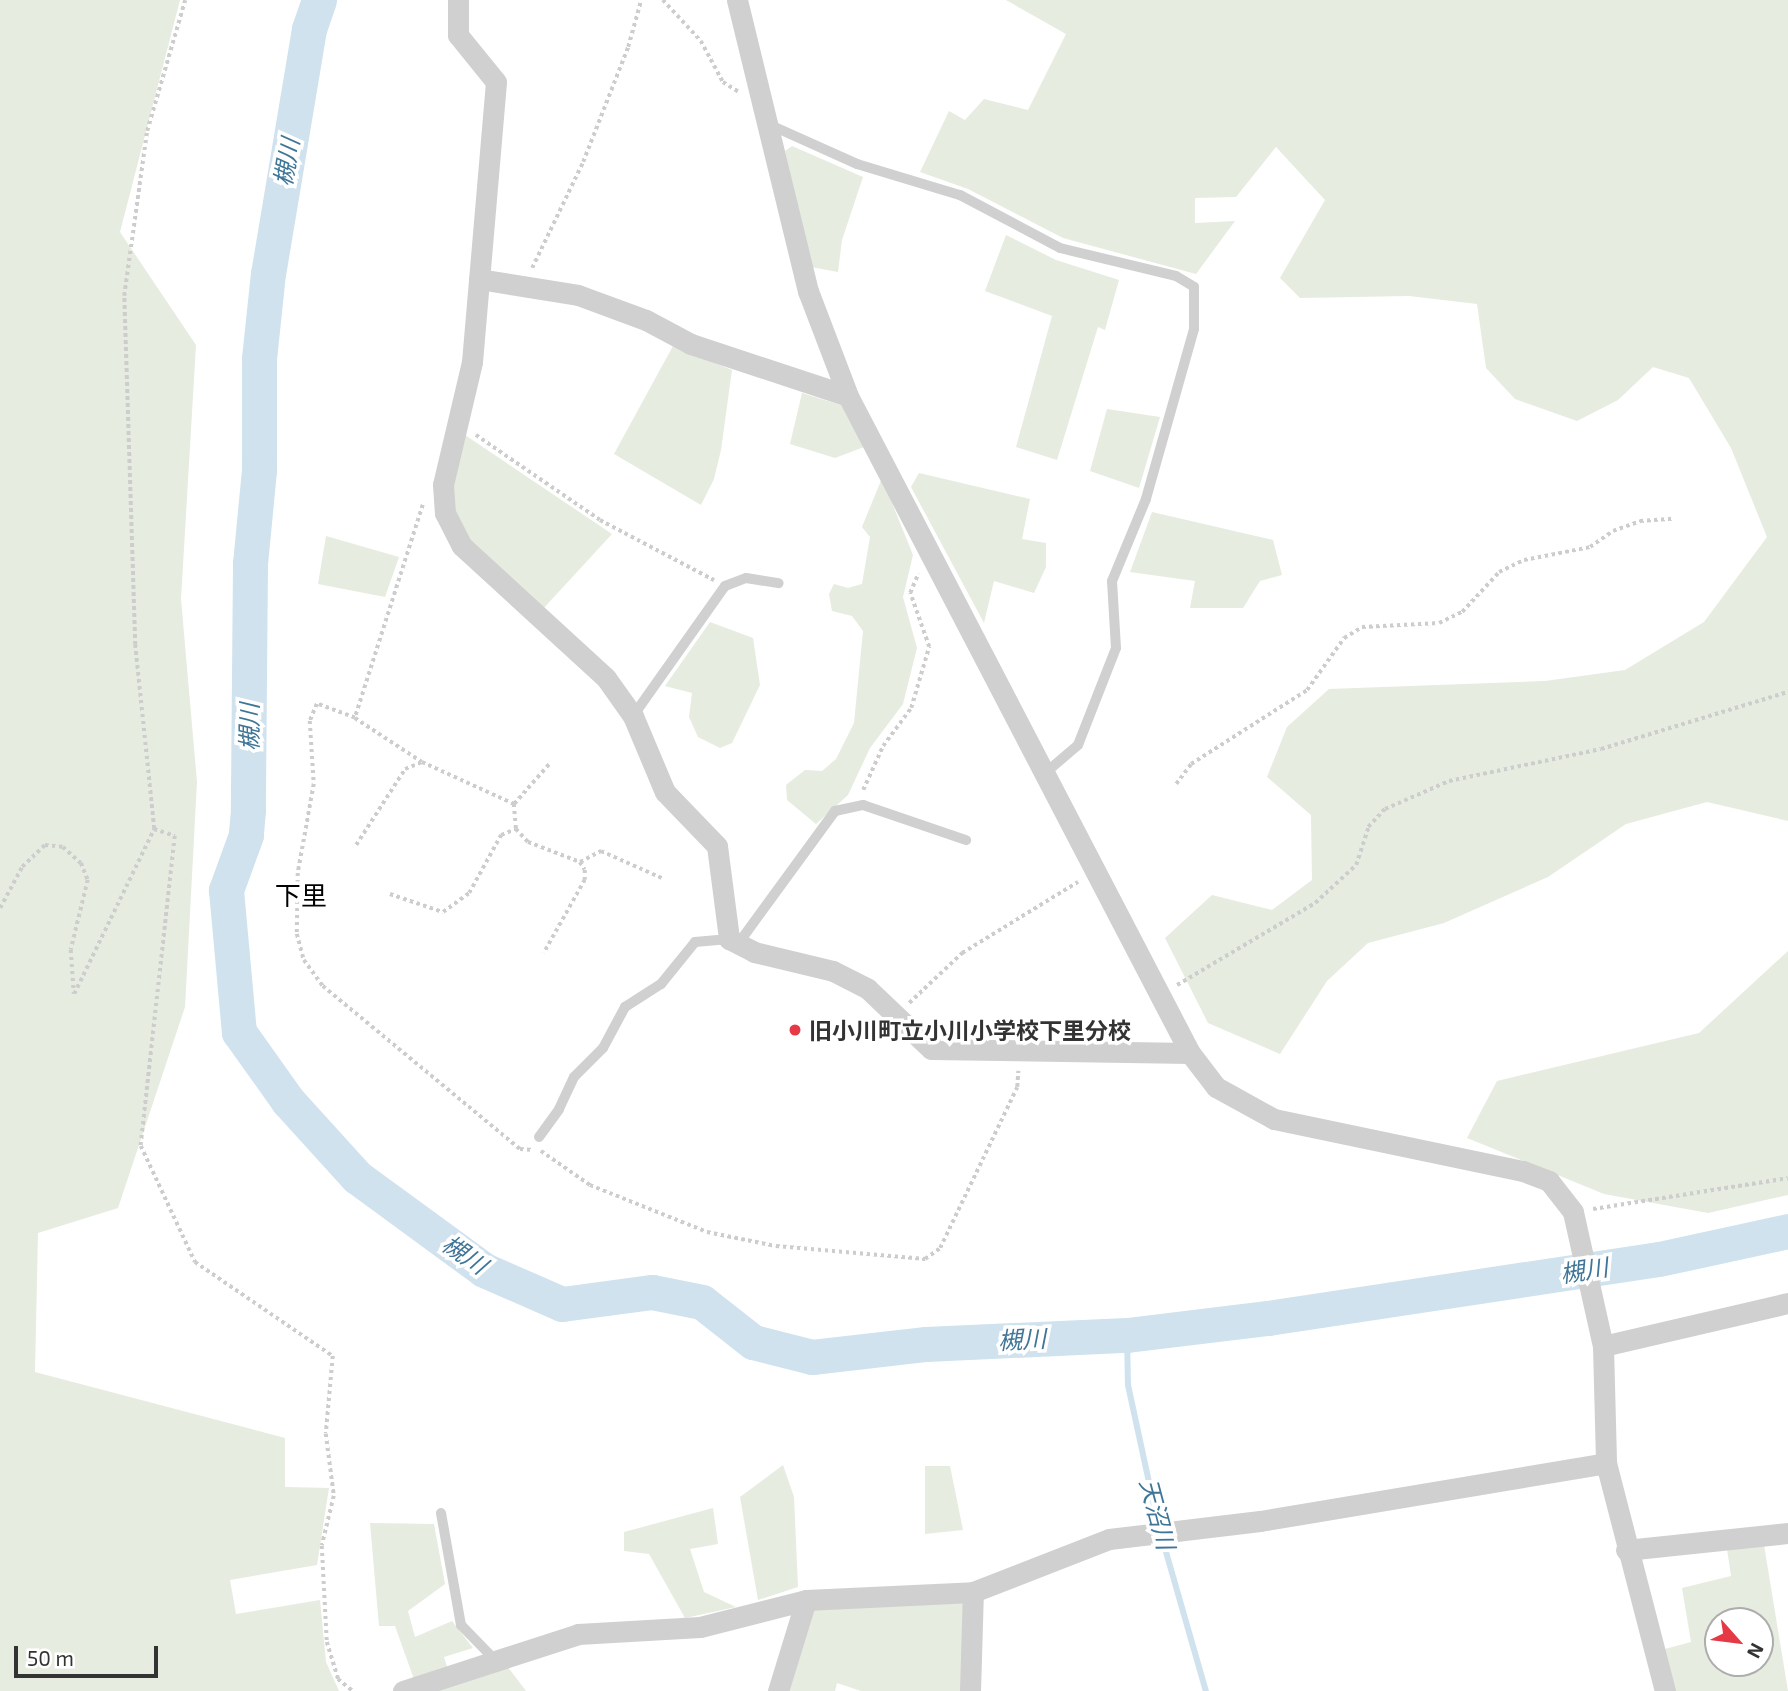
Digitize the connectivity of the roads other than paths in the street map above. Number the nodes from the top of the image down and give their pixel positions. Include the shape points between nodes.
1 (458, 0) edge
2 (737, 0) edge
3 (766, 116) junction
4 (480, 279) junction
5 (848, 396) junction
6 (779, 583) dead end
7 (633, 716) junction
8 (1044, 774) junction
9 (966, 841) dead end
10 (733, 941) junction
11 (1190, 1053) junction
12 (539, 1137) road end
13 (1788, 1303) edge
14 (1602, 1340) junction
15 (1606, 1463) junction
16 (441, 1513) dead end
17 (1788, 1532) edge
18 (1626, 1550) junction
19 (973, 1592) junction
20 (806, 1600) junction
21 (495, 1660) junction
22 (403, 1691) edge
23 (778, 1691) edge
24 (970, 1691) edge
25 (1665, 1691) edge

1 - 4 street via 458,35 496,82
2 - 3 street
3 - 5 street via 808,292
3 - 8 lane via 857,163 960,195 1060,247 1176,276 1194,287 1194,329 1146,499 1112,581 1116,648 1078,745
4 - 5 street via 578,295 646,320 691,344
4 - 7 street via 472,362 443,485 445,513 462,546 606,678
5 - 8 street
6 - 7 lane via 746,578 725,586
7 - 10 street via 665,792 716,846
8 - 11 street
9 - 10 lane via 863,805 835,811
10 - 11 street via 754,952 833,971 868,989 931,1049 953,1053 1020,1048
10 - 12 lane via 695,942 661,984 625,1007 603,1048 573,1077 559,1109
11 - 14 street via 1216,1087 1274,1119 1523,1171 1549,1181 1574,1215
13 - 14 street
14 - 15 street
15 - 18 street
15 - 19 street via 1260,1521 1109,1539
16 - 21 lane via 461,1625
17 - 18 street
18 - 25 street
19 - 20 street
19 - 24 street
20 - 21 street via 700,1627 578,1634
20 - 23 street
21 - 22 street

